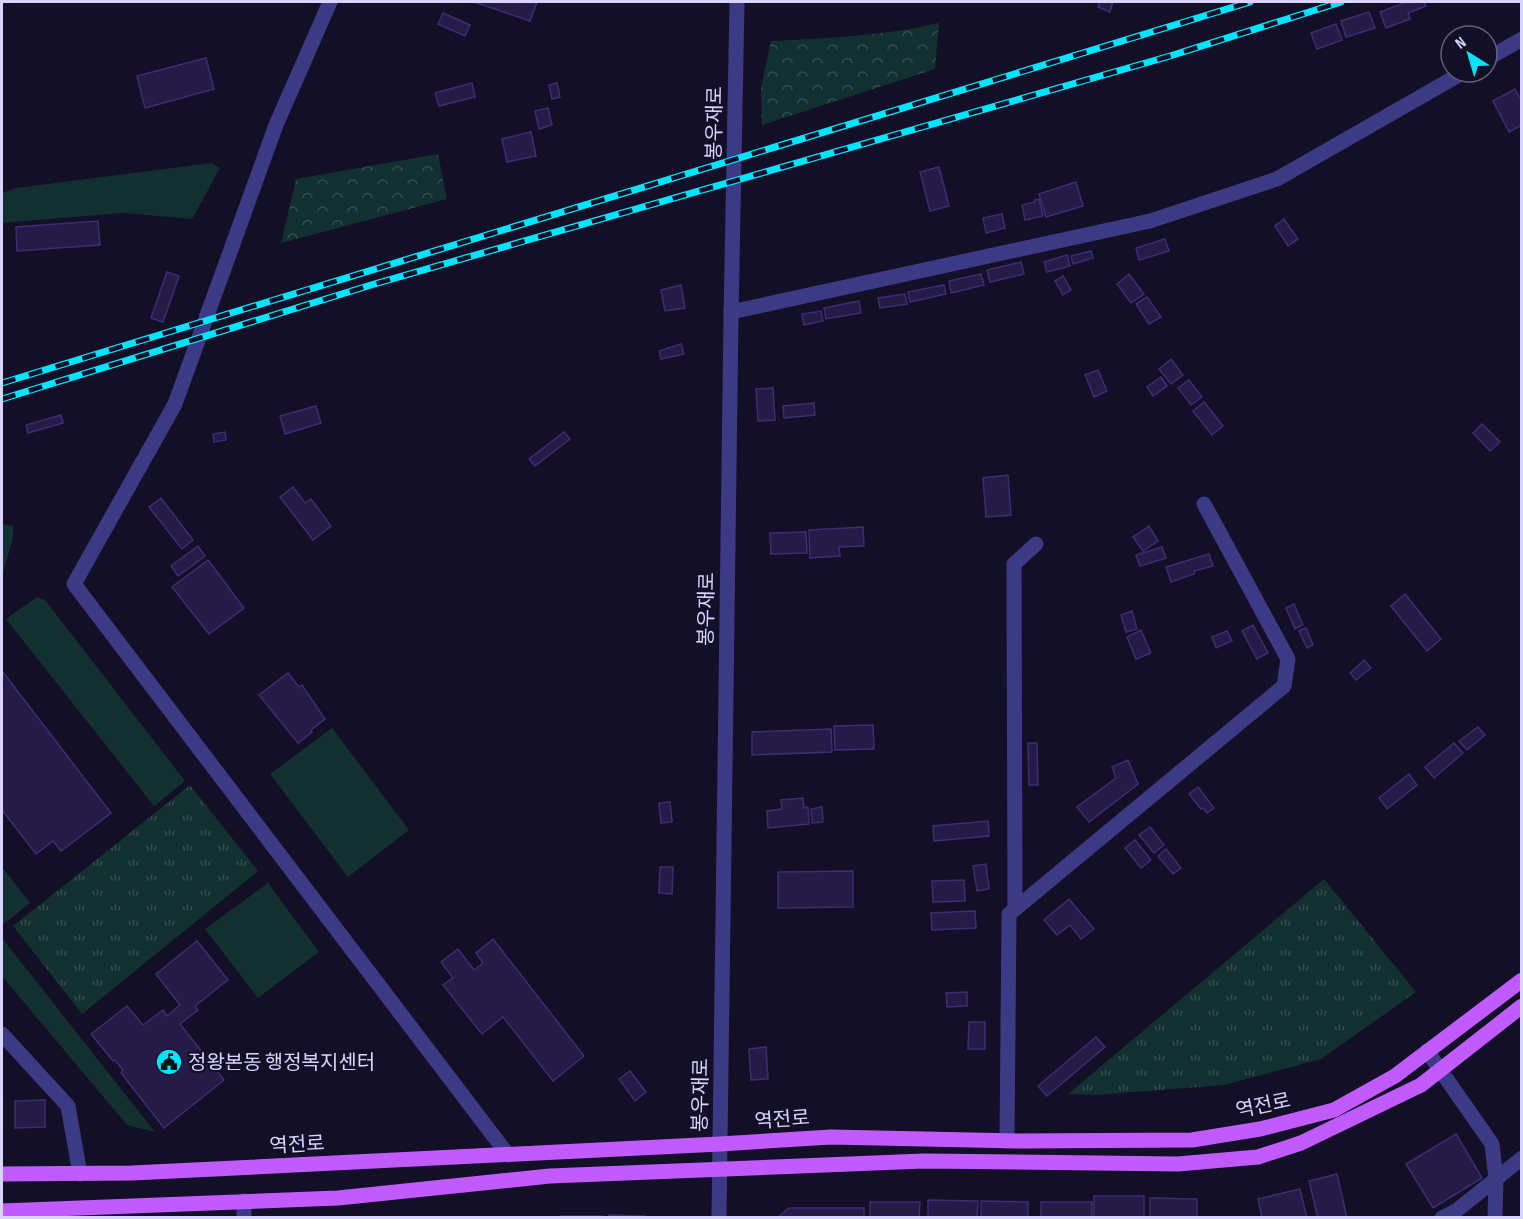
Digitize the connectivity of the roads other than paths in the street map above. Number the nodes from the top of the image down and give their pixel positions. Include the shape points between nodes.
1 (330, 2) edge
2 (737, 2) edge
3 (1521, 39) edge
4 (1499, 52) edge
5 (1443, 84) edge
6 (731, 312) junction
7 (1204, 504) dead end
8 (1036, 544) dead end
9 (1015, 909) junction
10 (1521, 980) edge
11 (1521, 1006) edge
12 (2, 1034) edge
13 (1427, 1051) junction
14 (1440, 1070) junction
15 (1007, 1141) junction
16 (720, 1144) junction
17 (508, 1155) junction
18 (1521, 1158) edge
19 (720, 1170) junction
20 (2, 1174) edge
21 (80, 1174) junction
22 (1496, 1179) junction
23 (244, 1201) junction
24 (2, 1211) edge
25 (244, 1218) edge
26 (720, 1218) edge
27 (1442, 1218) edge
28 (1495, 1218) edge

1 - 17 street via 276,125 175,404 75,584
2 - 6 street, 봉우재로
3 - 4 street
5 - 6 street via 1277,179 1182,210
6 - 16 street, 봉우재로
7 - 9 street via 1288,659 1284,686
8 - 9 street via 1014,564
9 - 15 street via 1009,914
10 - 13 main road, 역전로
11 - 14 main road
12 - 21 street via 68,1106
13 - 14 street
13 - 15 main road, 역전로 via 1395,1076 1334,1110 1260,1130 1192,1140
14 - 19 main road via 1421,1085 1362,1114 1301,1143 1258,1157 1178,1164 924,1161
14 - 22 street via 1492,1144
15 - 16 main road, 역전로 via 831,1137
16 - 17 main road, 역전로
16 - 19 street, 봉우재로
17 - 21 main road, 역전로
18 - 22 street
19 - 23 main road via 550,1176 338,1198
19 - 26 street, 봉우재로
20 - 21 main road, 역전로
22 - 27 street
22 - 28 street
23 - 24 main road
23 - 25 street

